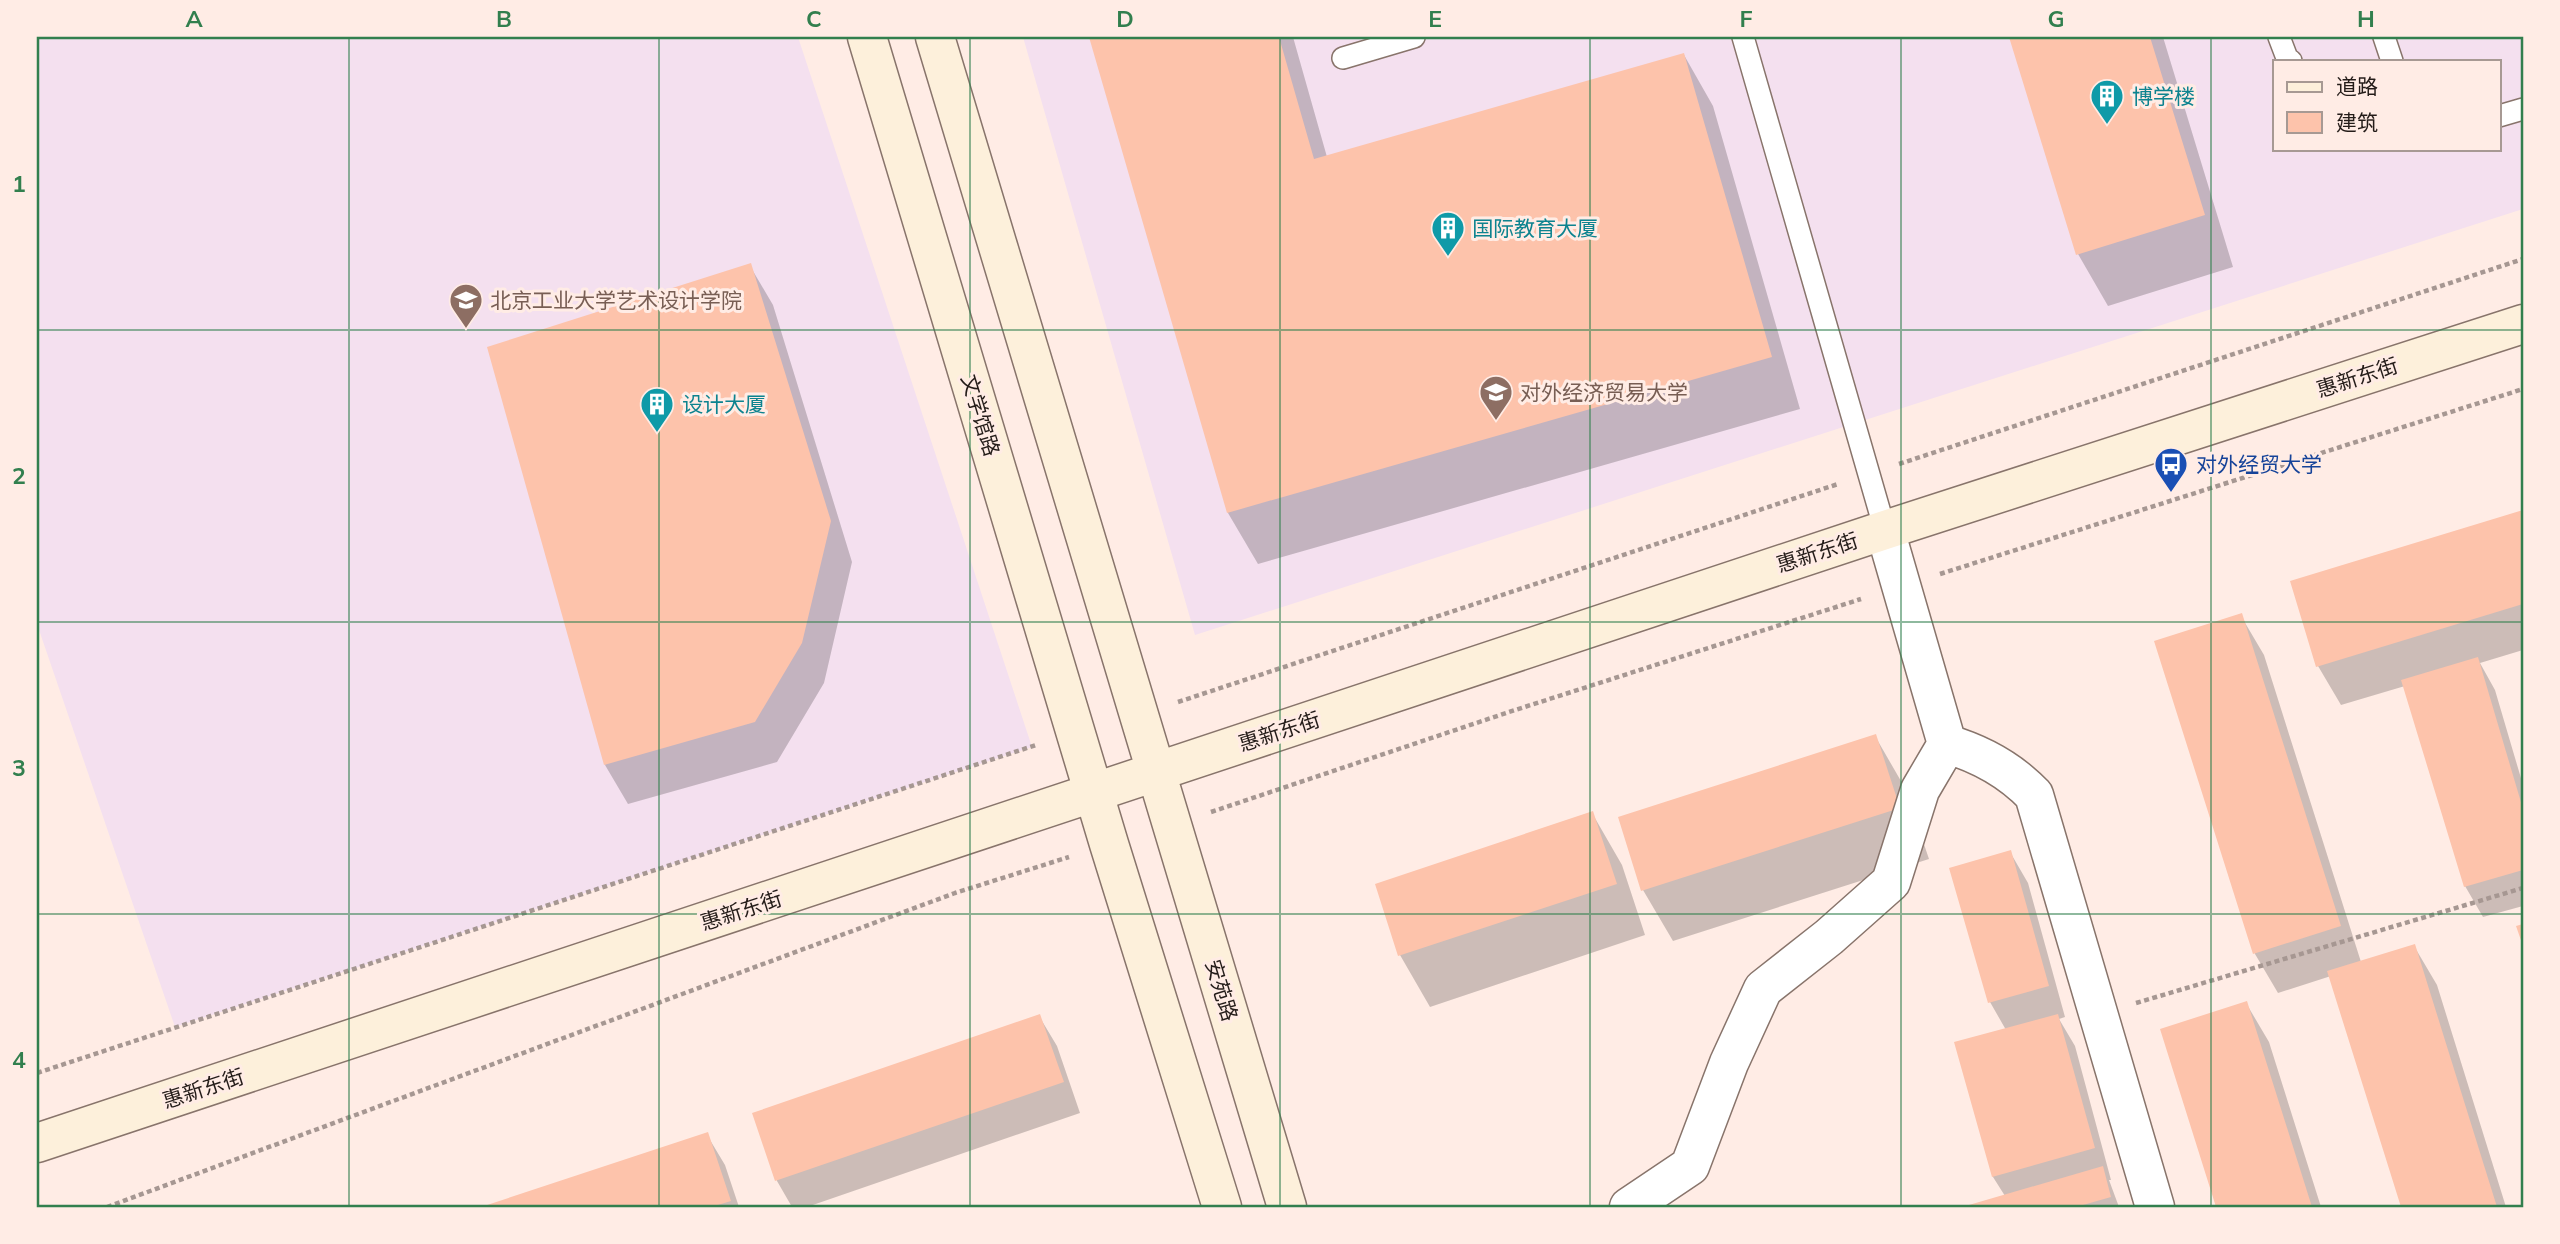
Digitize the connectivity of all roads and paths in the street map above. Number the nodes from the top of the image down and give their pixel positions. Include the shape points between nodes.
1 (867, 37) edge
2 (934, 37) edge
3 (1414, 37) edge
4 (1743, 37) edge
5 (2279, 37) edge
6 (2384, 37) edge
7 (1343, 58) dead end
8 (2290, 60) edge
9 (2392, 60) edge
10 (2523, 109) edge
11 (2500, 116) edge
12 (2523, 259) edge
13 (2523, 324) edge
14 (2523, 389) edge
15 (1868, 474) junction
16 (1885, 530) junction
17 (1901, 587) junction
18 (1139, 714) junction
19 (1076, 732) junction
20 (1947, 744) junction
21 (1156, 772) junction
22 (1094, 793) junction
23 (1172, 825) junction
24 (1109, 844) junction
25 (2523, 888) edge
26 (2099, 1014) junction
27 (37, 1073) edge
28 (37, 1143) edge
29 (107, 1207) edge
30 (1222, 1207) edge
31 (1287, 1207) edge
32 (1629, 1207) edge
33 (2155, 1207) edge

1 - 19 street, 文学馆路
2 - 18 street
3 - 7 lane
4 - 15 lane
5 - 8 lane
6 - 9 lane
10 - 11 lane
12 - 15 path
13 - 16 street, 惠新东街
14 - 17 path
15 - 16 lane
15 - 18 path
16 - 17 street
16 - 21 street, 惠新东街
17 - 20 street
17 - 23 path
18 - 21 street
19 - 22 street, 文学馆路
19 - 27 path
20 - 26 street via 1974,752 2016,777 2034,795
20 - 32 street via 1920,790 1891,882 1763,989 1690,1166
21 - 22 street, 惠新东街
21 - 23 street, 安苑路
22 - 24 street
22 - 28 street, 惠新东街
23 - 31 street, 安苑路
24 - 29 path via 955,893
24 - 30 street
25 - 26 path
26 - 33 street

